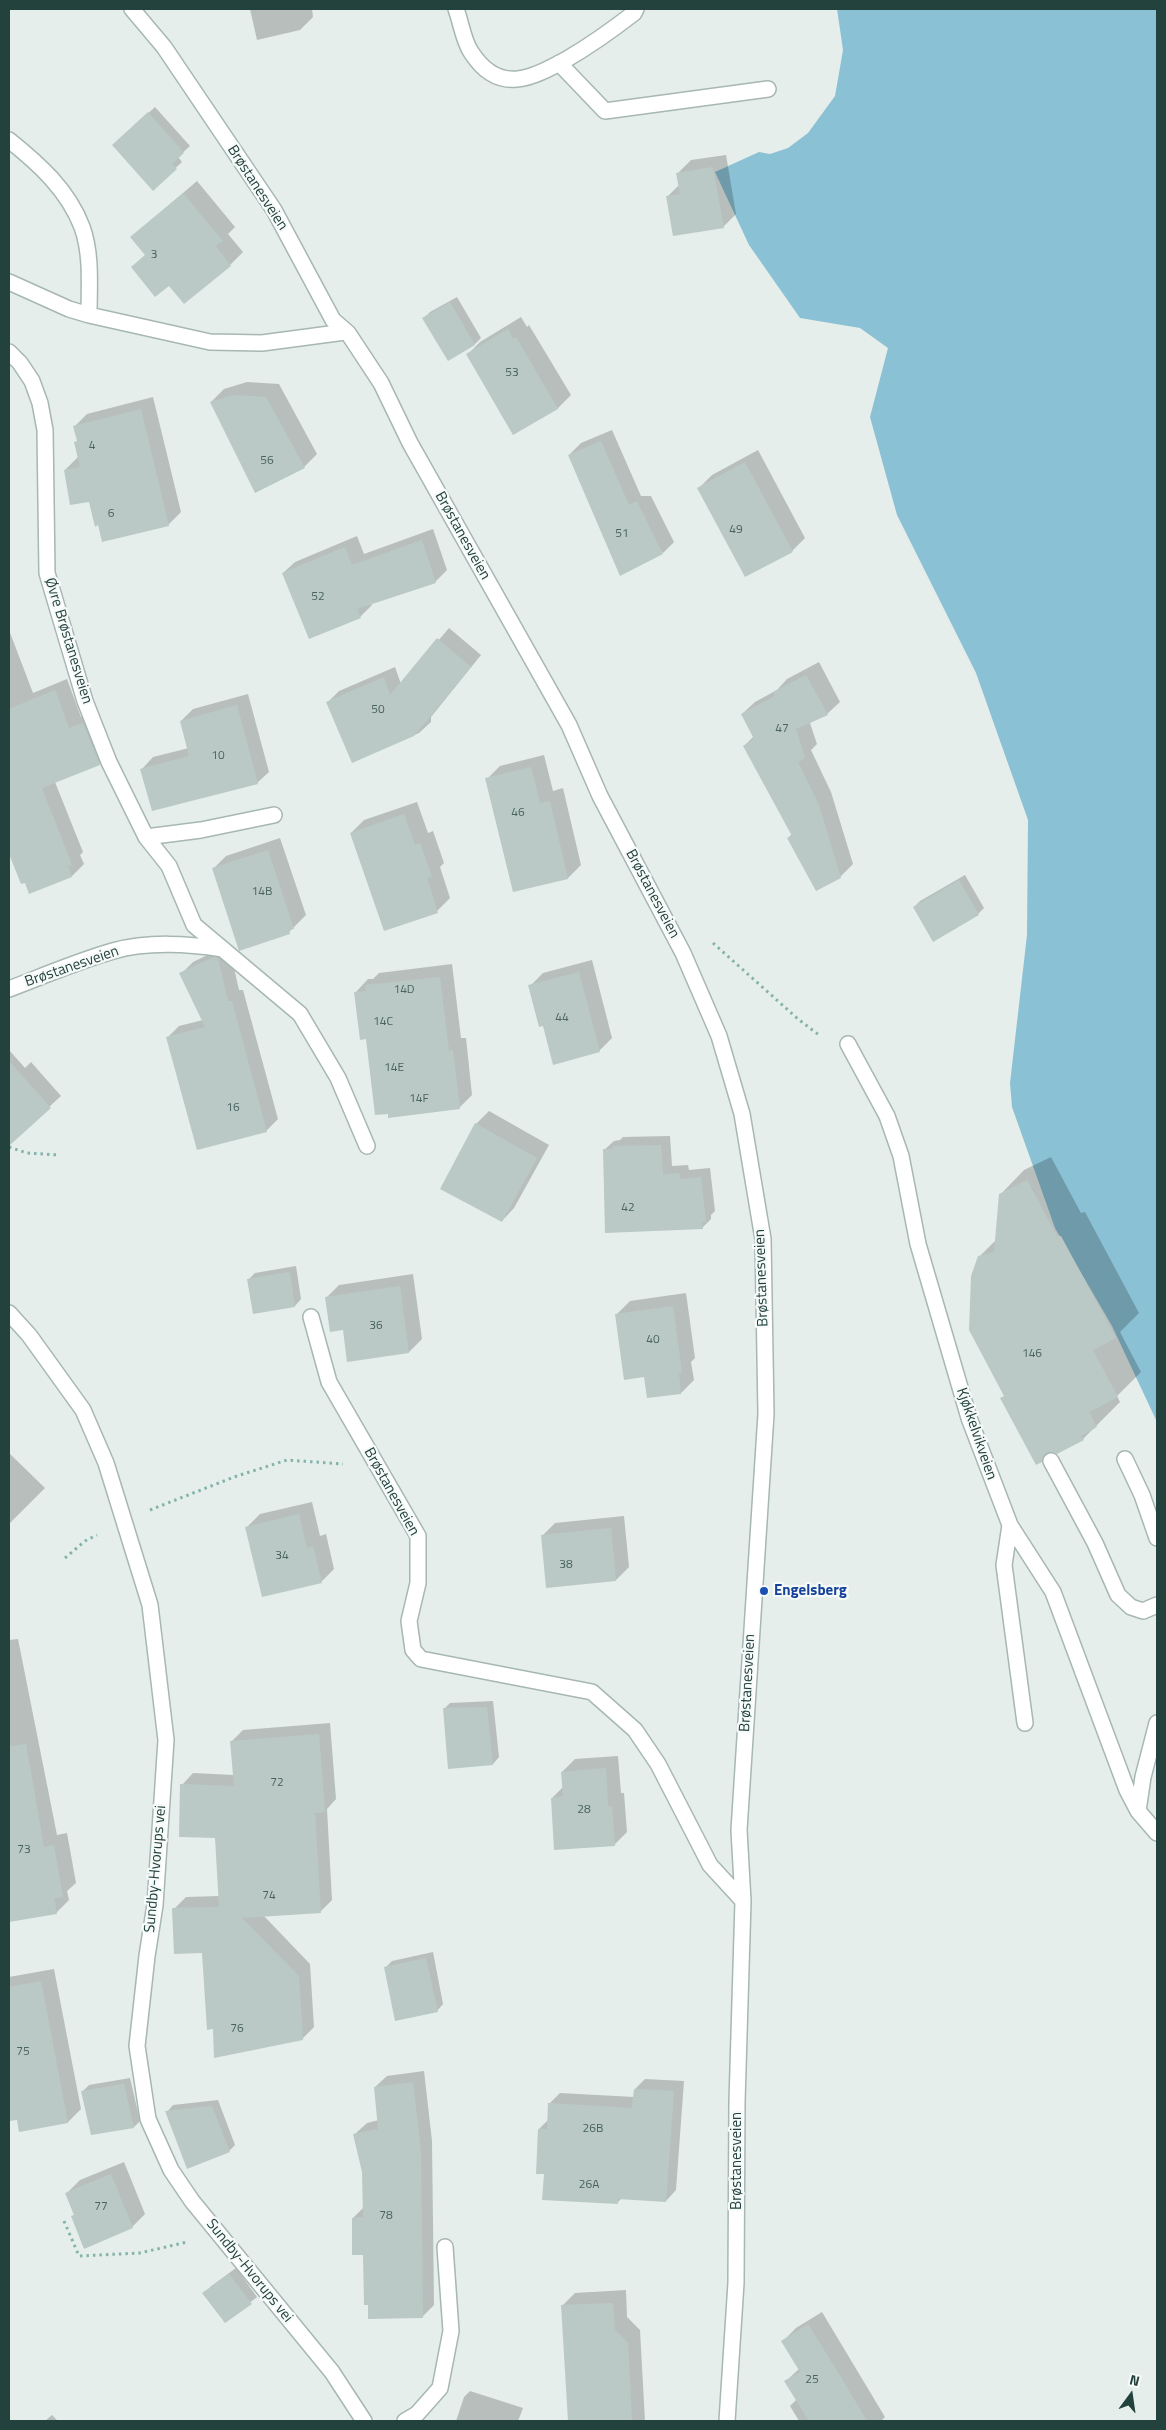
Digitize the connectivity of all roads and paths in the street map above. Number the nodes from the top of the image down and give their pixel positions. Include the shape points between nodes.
1 (132, 9) edge
2 (456, 9) edge
3 (636, 9) edge
4 (559, 63) junction
5 (768, 89) dead end
6 (9, 140) edge
7 (9, 282) edge
8 (90, 315) junction
9 (348, 333) junction
10 (9, 352) edge
11 (274, 815) dead end
12 (146, 837) junction
13 (709, 939) dead end
14 (225, 950) junction
15 (9, 989) edge
16 (848, 1044) joint
17 (367, 1146) dead end
18 (9, 1147) edge
19 (58, 1155) dead end
20 (9, 1313) edge
21 (311, 1317) dead end
22 (1125, 1458) dead end
23 (1051, 1461) dead end
24 (376, 1466) junction
25 (124, 1523) junction
26 (1010, 1525) junction
27 (1157, 1538) edge
28 (65, 1558) dead end
29 (1157, 1605) edge
30 (1025, 1723) dead end
31 (1157, 1723) edge
32 (1138, 1811) junction
33 (1157, 1833) edge
34 (743, 1902) junction
35 (64, 2221) dead end
36 (218, 2233) junction
37 (445, 2247) dead end
38 (364, 2421) edge
39 (405, 2421) edge
40 (727, 2421) edge

1 - 9 street, Brøstanesveien via 164,47 274,210 334,320
2 - 4 street via 470,51 484,68 500,78 518,80 537,76
3 - 4 street via 598,42
4 - 5 street via 605,111
6 - 8 street via 44,170 66,197 82,228
7 - 8 street
8 - 9 street via 210,342 262,343
9 - 34 street, Brøstanesveien via 381,383 410,443 569,725 600,796 683,953 719,1036 742,1114 763,1239 766,1414 739,1830
10 - 12 street, Øvre Brøstanesveien via 32,381 45,430 47,573 85,700 109,762
11 - 12 street
12 - 14 street, Øvre Brøstanesveien via 169,866 194,925
13 - 16 path via 798,1020 823,1038
14 - 15 street, Brøstanesveien via 186,944 114,951
14 - 17 street, Øvre Brøstanesveien via 300,1014 338,1078
16 - 26 street, Kjøkkelvikveien via 887,1116 901,1156 918,1244 968,1418
18 - 19 path via 27,1153
20 - 25 street, Sundby-Hvorups vei via 29,1335 82,1410 106,1463
21 - 24 street, Brøstanesveien via 329,1382
22 - 27 street
23 - 29 street via 1095,1543 1118,1595 1131,1607 1143,1611
24 - 25 path via 287,1460 216,1484
24 - 34 street, Brøstanesveien via 418,1536 418,1583 409,1621 413,1650 421,1659 592,1692 636,1730 658,1764 710,1865
25 - 28 path via 85,1541
25 - 36 street, Sundby-Hvorups vei via 150,1604 166,1740 155,1906 146,1956 137,2046 148,2119 171,2170
26 - 30 street via 1004,1565
26 - 32 street, Kjøkkelvikveien via 1053,1592 1127,1790
31 - 32 street
32 - 33 street, Kjøkkelvikveien
34 - 40 street, Brøstanesveien via 736,2283
35 - 36 path via 79,2256 140,2253
36 - 38 street, Sundby-Hvorups vei via 332,2372
37 - 39 street via 451,2331 440,2388 417,2414

